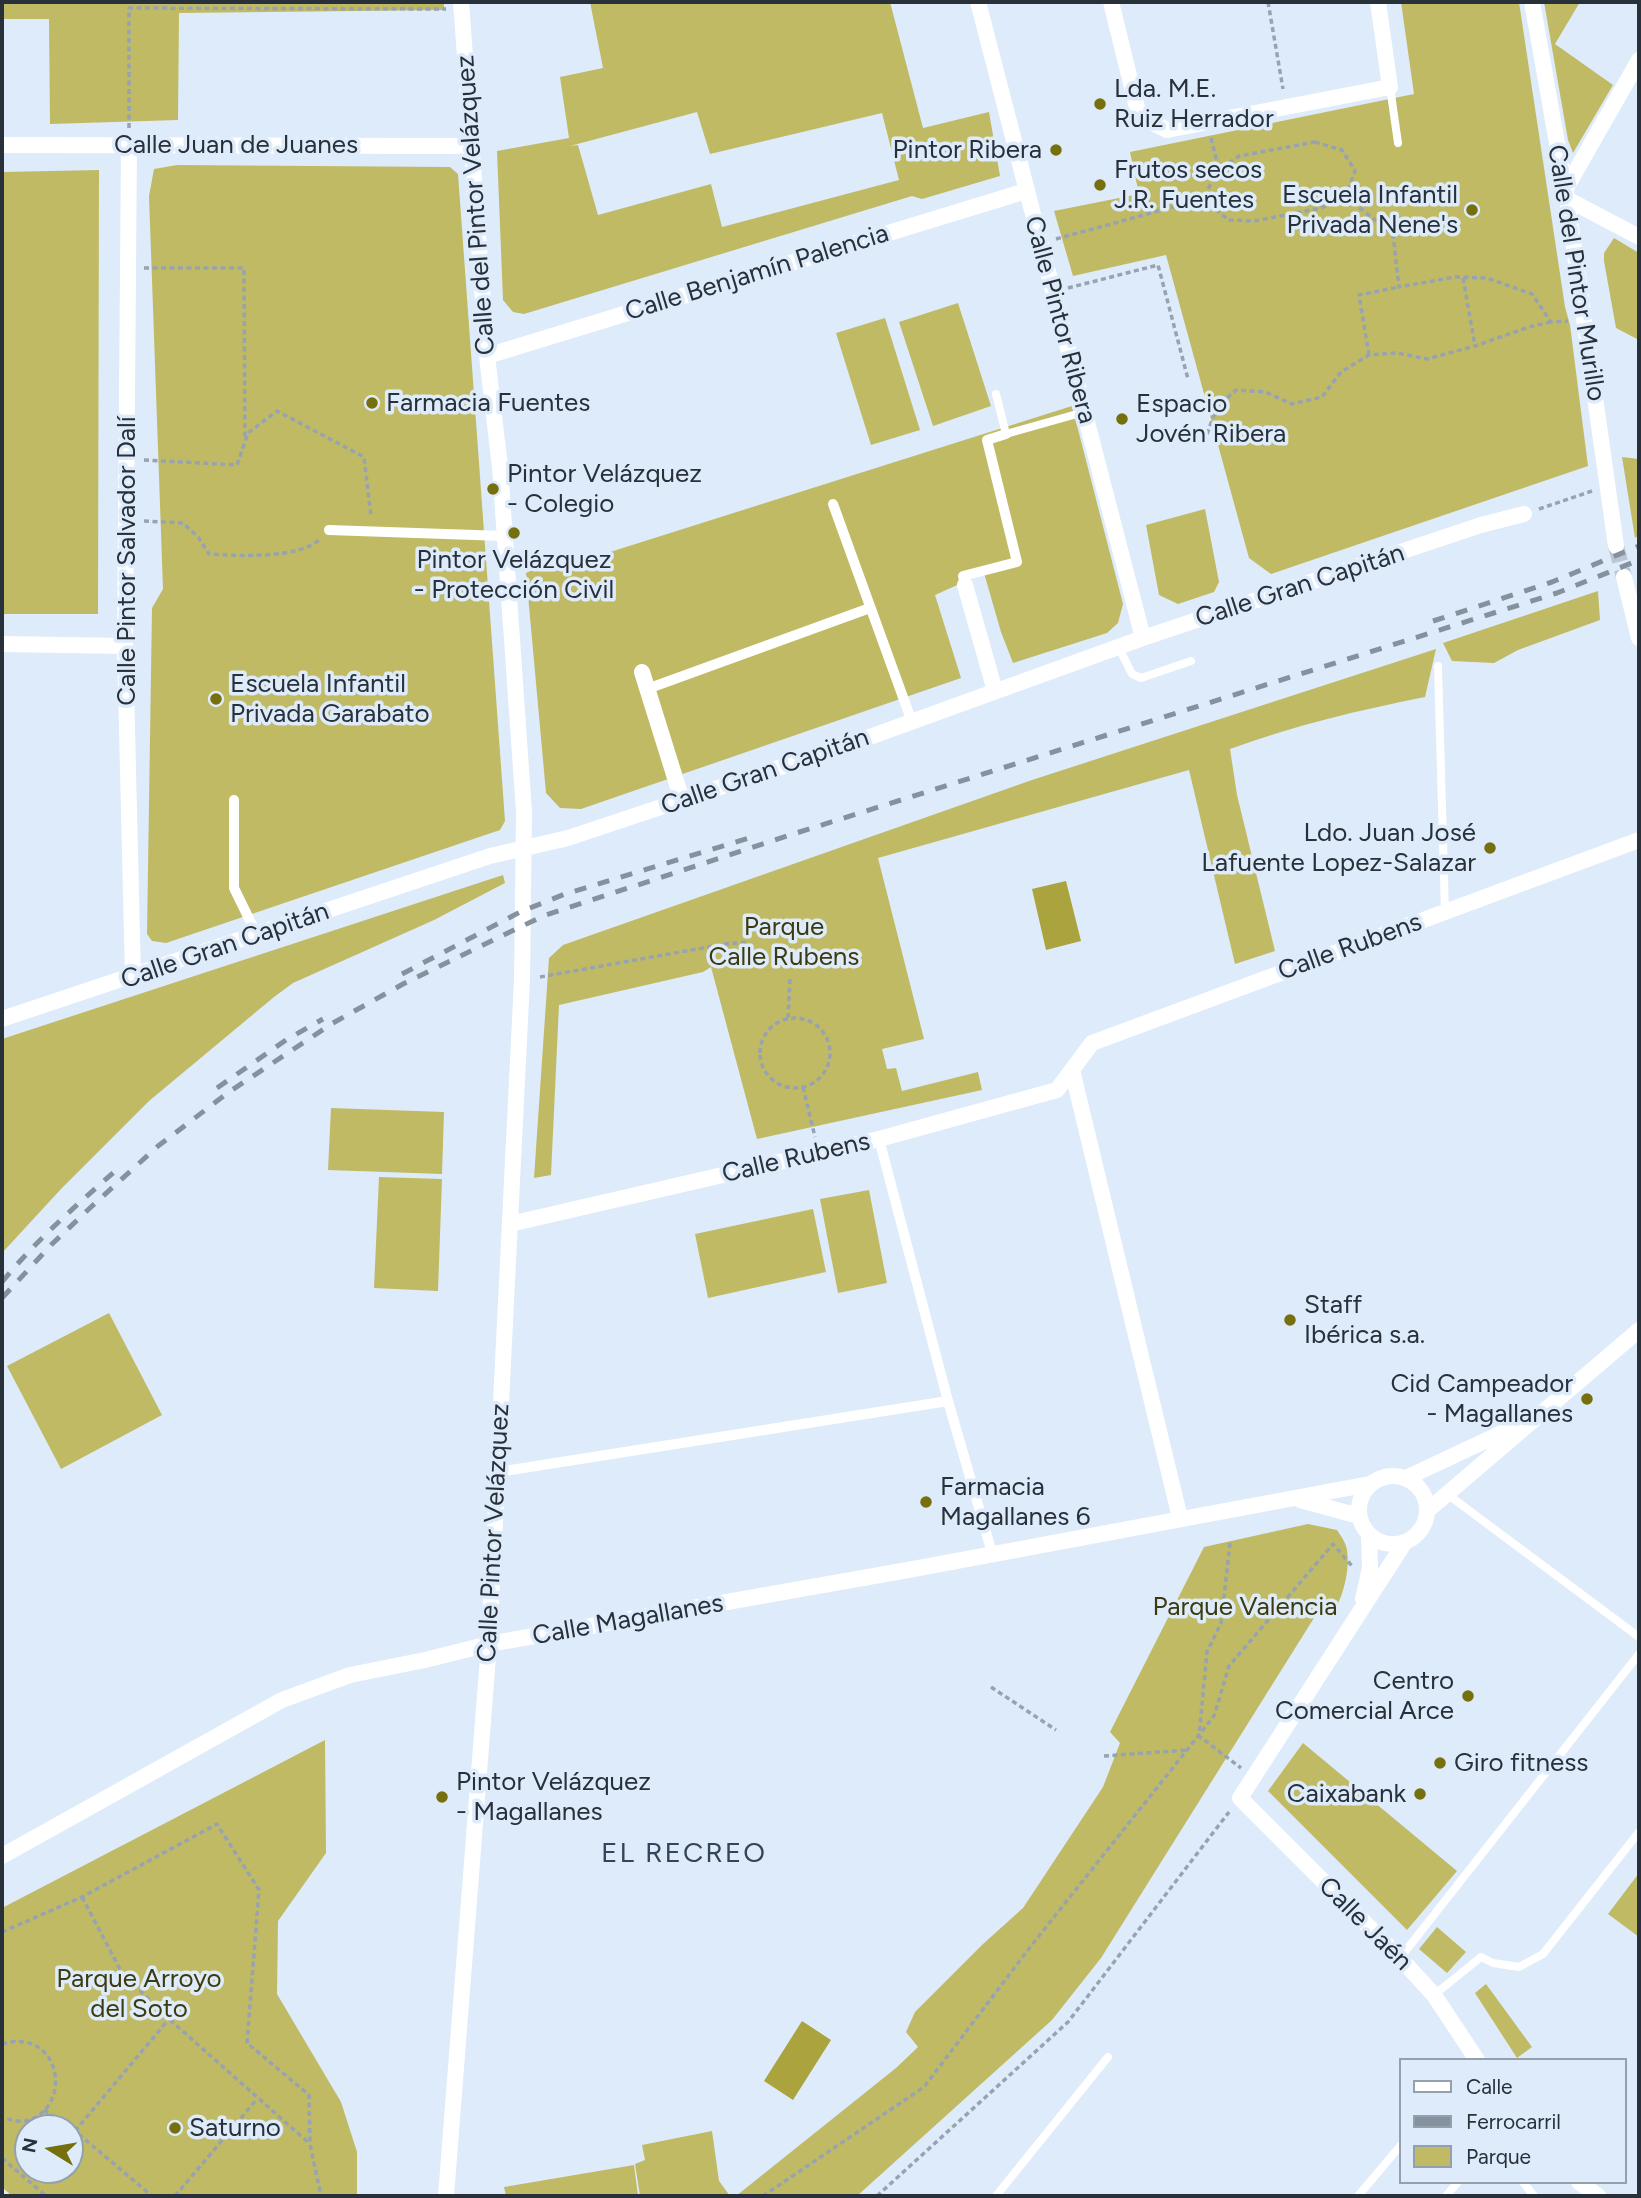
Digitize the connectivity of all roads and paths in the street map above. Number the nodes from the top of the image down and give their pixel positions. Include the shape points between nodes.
1 (167, 2) edge
2 (287, 2) edge
3 (978, 2) edge
4 (1111, 2) edge
5 (1268, 2) edge
6 (1378, 2) edge
7 (1532, 2) edge
8 (462, 5) edge
9 (167, 8) junction
10 (287, 8) junction
11 (1639, 60) edge
12 (1391, 87) junction
13 (1286, 107) junction
14 (1206, 122) junction
15 (1398, 143) dead end
16 (2, 145) edge
17 (129, 145) junction
18 (471, 146) junction
19 (1220, 170) junction
20 (1026, 191) junction
21 (1566, 194) junction
22 (1346, 196) junction
23 (1202, 199) junction
24 (1639, 237) edge
25 (1040, 244) junction
26 (128, 268) junction
27 (1463, 278) junction
28 (1399, 287) junction
29 (1053, 292) junction
30 (1584, 319) junction
31 (1551, 322) junction
32 (1475, 346) junction
33 (1369, 355) junction
34 (487, 356) junction
35 (1188, 379) dead end
36 (996, 394) dead end
37 (1084, 412) junction
38 (1006, 434) junction
39 (1203, 442) dead end
40 (245, 443) junction
41 (126, 459) junction
42 (1607, 485) junction
43 (833, 505) dead end
44 (1524, 514) joint
45 (126, 520) junction
46 (329, 530) joint
47 (373, 532) junction
48 (505, 536) junction
49 (1616, 546) tunnel mouth
50 (1624, 577) tunnel mouth
51 (965, 585) joint
52 (870, 608) junction
53 (1143, 638) junction
54 (1639, 638) edge
55 (2, 644) edge
56 (125, 646) junction
57 (1118, 646) junction
58 (1191, 661) dead end
59 (1438, 666) dead end
60 (642, 672) dead end
61 (647, 689) junction
62 (995, 691) junction
63 (912, 722) junction
64 (234, 800) dead end
65 (682, 800) junction
66 (1639, 840) edge
67 (523, 850) junction
68 (522, 869) joint
69 (1445, 912) junction
70 (257, 935) junction
71 (748, 942) dead end
72 (133, 977) junction
73 (790, 978) dead end
74 (522, 980) junction
75 (788, 1018) junction
76 (2, 1020) edge
77 (1072, 1070) junction
78 (803, 1087) junction
79 (879, 1139) junction
80 (819, 1153) junction
81 (510, 1224) junction
82 (1639, 1330) edge
83 (948, 1401) junction
84 (1541, 1415) junction
85 (498, 1472) junction
86 (1406, 1478) junction
87 (1370, 1484) junction
88 (1447, 1494) junction
89 (1294, 1499) junction
90 (1427, 1511) junction
91 (1359, 1516) junction
92 (1180, 1518) junction
93 (1369, 1536) junction
94 (1405, 1542) junction
95 (1230, 1543) dead end
96 (992, 1553) junction
97 (1353, 1567) dead end
98 (1360, 1611) junction
99 (1639, 1637) edge
100 (489, 1644) junction
101 (1639, 1654) edge
102 (991, 1687) dead end
103 (1056, 1731) dead end
104 (1199, 1736) junction
105 (1188, 1750) junction
106 (1104, 1756) dead end
107 (1253, 1777) junction
108 (1240, 1798) junction
109 (1639, 1832) edge
110 (2, 1856) edge
111 (82, 1897) junction
112 (2, 1932) edge
113 (1400, 1958) junction
114 (1434, 1995) junction
115 (169, 2019) junction
116 (2, 2044) edge
117 (1108, 2057) dead end
118 (1476, 2058) edge
119 (257, 2099) junction
120 (44, 2110) junction
121 (50, 2114) edge
122 (2, 2118) edge
123 (84, 2120) edge
124 (84, 2139) edge
125 (310, 2144) junction
126 (1400, 2146) edge
127 (2, 2158) edge
128 (1582, 2184) edge
129 (46, 2196) edge
130 (152, 2196) edge
131 (175, 2196) edge
132 (321, 2196) edge
133 (446, 2196) edge
134 (763, 2196) edge
135 (877, 2196) edge
136 (996, 2196) edge
137 (1358, 2196) edge
138 (1598, 2196) edge

1 - 9 path
2 - 10 path
3 - 20 street, Calle Pintor Ribera
4 - 14 street via 1139,117 1167,130
5 - 13 path
6 - 12 street
7 - 21 street, Calle del Pintor Murillo
8 - 10 path
8 - 18 street, Calle del Pintor Velázquez
9 - 10 path
9 - 17 path via 129,8
11 - 21 street
12 - 13 street
12 - 15 lane
13 - 14 street
14 - 19 path
16 - 17 street, Calle Juan de Juanes
17 - 18 street, Calle Juan de Juanes
17 - 26 street, Calle Pintor Salvador Dalí
18 - 34 street, Calle del Pintor Velázquez
19 - 22 path via 1239,156 1315,142 1342,150 1355,171
19 - 23 path
20 - 25 street, Calle Pintor Ribera
20 - 34 street, Calle Benjamín Palencia
21 - 24 street
21 - 30 street, Calle del Pintor Murillo
22 - 23 path via 1321,208 1254,221 1229,220
22 - 28 path via 1393,234
23 - 25 path
25 - 29 street, Calle Pintor Ribera
26 - 40 path via 244,268
26 - 41 street, Calle Pintor Salvador Dalí
27 - 28 path
27 - 31 path via 1487,278 1532,294
27 - 32 path
28 - 33 path via 1359,295
29 - 35 path via 1157,265
29 - 37 street, Calle Pintor Ribera
30 - 31 path
30 - 42 street, Calle del Pintor Murillo
31 - 32 path
32 - 33 path via 1427,359 1397,353
33 - 39 path via 1341,372 1322,397 1292,404 1265,392 1236,390 1217,407
34 - 48 street, Calle del Pintor Velázquez
36 - 38 lane
37 - 38 lane
37 - 53 street, Calle Pintor Ribera
38 - 51 street via 987,440 1017,562 963,576
40 - 41 path via 237,465
40 - 47 path via 248,433 277,411 364,457
41 - 45 street, Calle Pintor Salvador Dalí
42 - 44 path
42 - 49 street, Calle del Pintor Murillo
43 - 52 street
44 - 53 street, Calle Gran Capitán
45 - 46 path via 183,523 209,554 239,556 277,554 315,544
45 - 56 street, Calle Pintor Salvador Dalí
46 - 47 street
47 - 48 street
48 - 67 street, Calle del Pintor Velázquez
50 - 54 street
51 - 62 street
52 - 61 street
52 - 63 street
53 - 57 street, Calle Gran Capitán
55 - 56 street
56 - 72 street, Calle Pintor Salvador Dalí
57 - 58 lane via 1132,674 1141,678
57 - 62 street, Calle Gran Capitán
59 - 69 lane
60 - 61 street
61 - 65 street
62 - 63 street, Calle Gran Capitán
63 - 65 street, Calle Gran Capitán
64 - 70 street via 234,888
65 - 67 street, Calle Gran Capitán
66 - 69 street, Calle Rubens
67 - 68 street, Calle del Pintor Velázquez
67 - 70 street, Calle Gran Capitán via 490,856
68 - 74 street, Calle Pintor Velázquez
69 - 77 street, Calle Rubens via 1092,1043
70 - 72 street, Calle Gran Capitán
71 - 74 path
72 - 76 street, Calle Gran Capitán
73 - 75 path
74 - 81 street, Calle Pintor Velázquez
75 - 78 path via 811,1021 827,1039 828,1063 814,1082
75 - 78 path via 769,1029 760,1049 761,1060 765,1071 781,1085
77 - 79 street, Calle Rubens via 1057,1090
77 - 92 street
78 - 80 path
79 - 80 street, Calle Rubens
79 - 83 street
80 - 81 street, Calle Rubens
81 - 85 street, Calle Pintor Velázquez
82 - 84 street
83 - 85 street
83 - 96 street
84 - 86 street
84 - 88 street
85 - 100 street, Calle Pintor Velázquez
86 - 87 street via 1393,1475
86 - 90 street via 1425,1497
87 - 89 street, Calle Magallanes
87 - 91 street via 1360,1498
88 - 90 street
88 - 99 lane
89 - 91 street, Calle Magallanes
89 - 92 street, Calle Magallanes
90 - 94 street via 1417,1535
91 - 93 street
92 - 96 street, Calle Magallanes
93 - 94 street via 1386,1544
93 - 98 street via 1370,1568
94 - 98 street
95 - 104 path via 1221,1623 1207,1652
96 - 100 street, Calle Magallanes
97 - 104 path via 1333,1544 1229,1666 1214,1716
98 - 107 street
100 - 110 street, Calle Magallanes via 350,1675 282,1700
100 - 133 street, Calle Pintor Velázquez
101 - 113 lane
102 - 103 path
104 - 105 path
104 - 107 path
105 - 106 path
105 - 134 path via 924,2087
107 - 108 street
108 - 113 street, Calle Jaén
108 - 135 path via 1068,2022
109 - 114 lane via 1544,1954 1519,1967 1481,1957
111 - 112 path
111 - 115 path via 122,1973
111 - 125 path via 217,1824 258,1890 247,2043 309,2095
113 - 114 street, Calle Jaén
114 - 118 street, Calle Jaén
115 - 119 path
115 - 123 path
116 - 120 path via 17,2040 40,2047 54,2066 56,2090
117 - 136 lane
119 - 125 path
119 - 131 path
120 - 121 path
120 - 122 path via 24,2120
124 - 130 path
125 - 132 path
126 - 137 lane
127 - 129 path
128 - 138 street

